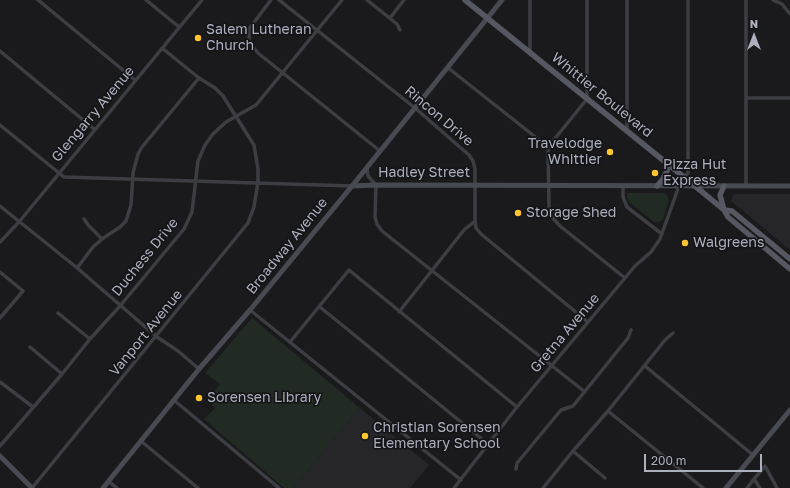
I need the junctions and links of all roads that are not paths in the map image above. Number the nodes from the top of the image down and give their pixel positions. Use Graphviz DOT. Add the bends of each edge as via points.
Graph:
graph roads {
  1 [pos="38,0"];
  2 [pos="146,0"];
  3 [pos="202,0"];
  4 [pos="271,0"];
  5 [pos="279,0"];
  6 [pos="342,0"];
  7 [pos="367,0"];
  8 [pos="404,0"];
  9 [pos="465,0"];
  10 [pos="502,0"];
  11 [pos="530,0"];
  12 [pos="587,0"];
  13 [pos="627,0"];
  14 [pos="688,0"];
  15 [pos="746,0"];
  16 [pos="774,0"];
  17 [pos="790,14"];
  18 [pos="390,18"];
  19 [pos="488,18"];
  20 [pos="179,27"];
  21 [pos="316,30"];
  22 [pos="400,30"];
  23 [pos="162,48"];
  24 [pos="0,51"];
  25 [pos="530,52"];
  26 [pos="447,67"];
  27 [pos="282,73"];
  28 [pos="199,78"];
  29 [pos="135,80"];
  30 [pos="746,98"];
  31 [pos="790,98"];
  32 [pos="587,99"];
  33 [pos="415,108"];
  34 [pos="236,116"];
  35 [pos="0,125"];
  36 [pos="94,129"];
  37 [pos="627,131"];
  38 [pos="548,147"];
  39 [pos="380,151"];
  40 [pos="666,163"];
  41 [pos="367,168"];
  42 [pos="58,173"];
  43 [pos="684,177"];
  44 [pos="133,178"];
  45 [pos="195,181"];
  46 [pos="258,182"];
  47 [pos="376,185"];
  48 [pos="746,185"];
  49 [pos="352,186"];
  50 [pos="474,186"];
  51 [pos="549,186"];
  52 [pos="623,186"];
  53 [pos="657,186"];
  54 [pos="679,186"];
  55 [pos="695,186"];
  56 [pos="724,186"];
  57 [pos="790,186"];
  58 [pos="0,206"];
  59 [pos="724,210"];
  60 [pos="84,219"];
  61 [pos="475,221"];
  62 [pos="19,222"];
  63 [pos="737,224"];
  64 [pos="753,228"];
  65 [pos="662,234"];
  66 [pos="102,239"];
  67 [pos="0,242"];
  68 [pos="790,259"];
  69 [pos="781,261"];
  70 [pos="790,264"];
  71 [pos="77,268"];
  72 [pos="790,269"];
  73 [pos="432,270"];
  74 [pos="0,272"];
  75 [pos="625,278"];
  76 [pos="120,306"];
  77 [pos="320,307"];
  78 [pos="250,310"];
  79 [pos="399,312"];
  80 [pos="58,313"];
  81 [pos="0,318"];
  82 [pos="588,322"];
  83 [pos="632,330"];
  84 [pos="673,333"];
  85 [pos="157,337"];
  86 [pos="90,339"];
  87 [pos="290,342"];
  88 [pos="30,347"];
  89 [pos="552,366"];
  90 [pos="645,366"];
  91 [pos="200,369"];
  92 [pos="62,374"];
  93 [pos="0,382"];
  94 [pos="585,392"];
  95 [pos="175,401"];
  96 [pos="33,407"];
  97 [pos="517,407"];
  98 [pos="790,410"];
  99 [pos="608,411"];
  100 [pos="142,442"];
  101 [pos="488,444"];
  102 [pos="0,446"];
  103 [pos="573,452"];
  104 [pos="753,455"];
  105 [pos="0,456"];
  106 [pos="516,469"];
  107 [pos="605,478"];
  108 [pos="754,478"];
  109 [pos="461,480"];
  110 [pos="109,482"];
  111 [pos="545,487"];
  112 [pos="32,488"];
  113 [pos="104,488"];
  114 [pos="117,488"];
  115 [pos="198,488"];
  116 [pos="278,488"];
  117 [pos="454,488"];
  118 [pos="704,488"];
  119 [pos="726,488"];
  120 [pos="747,488"];
  121 [pos="760,488"];
  122 [pos="777,488"];
  1 -- 29 [label="street"];
  2 -- 20 [label="street"];
  3 -- 20 [label="street, Glengarry Avenue"];
  4 -- 27 [label="street" via="249,29 249,42"];
  5 -- 21 [label="street, Rincon Drive"];
  6 -- 21 [label="street, Duchess Drive"];
  7 -- 18 [label="street"];
  8 -- 18 [label="street"];
  9 -- 19 [label="main road, Whittier Boulevard"];
  10 -- 19 [label="street, Broadway Avenue"];
  11 -- 25 [label="street"];
  12 -- 32 [label="street"];
  13 -- 37 [label="street"];
  14 -- 43 [label="street" via="688,173"];
  15 -- 30 [label="street"];
  16 -- 17 [label="street" via="782,4"];
  18 -- 22 [label="street"];
  19 -- 25 [label="main road, Whittier Boulevard"];
  19 -- 26 [label="street, Broadway Avenue"];
  20 -- 23 [label="street, Glengarry Avenue"];
  21 -- 27 [label="street, Duchess Drive"];
  21 -- 33 [label="street, Rincon Drive"];
  23 -- 28 [label="street, Vanport Avenue"];
  23 -- 29 [label="street, Glengarry Avenue"];
  24 -- 36 [label="street"];
  25 -- 32 [label="main road, Whittier Boulevard"];
  26 -- 33 [label="street, Broadway Avenue"];
  26 -- 38 [label="street"];
  27 -- 34 [label="street, Duchess Drive" via="256,105"];
  27 -- 39 [label="street"];
  28 -- 34 [label="street, Vanport Avenue" via="223,96"];
  28 -- 44 [label="street" via="142,147 135,161"];
  29 -- 36 [label="street, Glengarry Avenue"];
  30 -- 31 [label="street"];
  30 -- 48 [label="street"];
  32 -- 37 [label="main road, Whittier Boulevard"];
  32 -- 38 [label="street"];
  33 -- 39 [label="street, Broadway Avenue"];
  33 -- 50 [label="street, Rincon Drive" via="469,155 475,169"];
  34 -- 45 [label="street, Duchess Drive" via="213,134 205,145 198,161"];
  34 -- 46 [label="street, Vanport Avenue" via="254,145"];
  35 -- 42 [label="street"];
  36 -- 42 [label="street, Glengarry Avenue"];
  37 -- 40 [label="main road, Whittier Boulevard"];
  38 -- 51 [label="street"];
  39 -- 41 [label="street, Broadway Avenue"];
  40 -- 43 [label="main road, Whittier Boulevard"];
  40 -- 53 [label="main road" via="667,171"];
  41 -- 47 [label="street" via="368,176"];
  41 -- 49 [label="street, Broadway Avenue"];
  42 -- 44 [label="street, Hadley Street" via="64,177"];
  42 -- 62 [label="street, Glengarry Avenue"];
  43 -- 55 [label="main road, Whittier Boulevard"];
  44 -- 45 [label="street, Hadley Street"];
  44 -- 66 [label="street" via="131,205 126,221"];
  45 -- 46 [label="street, Hadley Street"];
  45 -- 76 [label="street, Duchess Drive" via="192,212 184,229"];
  46 -- 49 [label="street, Hadley Street"];
  46 -- 85 [label="street, Vanport Avenue" via="254,207 248,223"];
  47 -- 49 [label="street, Hadley Street"];
  47 -- 50 [label="street, Hadley Street"];
  47 -- 73 [label="street" via="377,224 382,231"];
  48 -- 56 [label="street, Hadley Street"];
  48 -- 57 [label="street, Hadley Street"];
  49 -- 78 [label="street, Broadway Avenue"];
  50 -- 51 [label="street, Hadley Street"];
  50 -- 61 [label="street, Rincon Drive"];
  51 -- 52 [label="street, Hadley Street"];
  51 -- 75 [label="street" via="549,211 554,220"];
  52 -- 53 [label="street, Hadley Street"];
  52 -- 65 [label="street" via="623,197 627,207"];
  53 -- 54 [label="street, Hadley Street"];
  54 -- 55 [label="street, Hadley Street"];
  54 -- 65 [label="street, Gretna Avenue"];
  55 -- 56 [label="street, Hadley Street"];
  55 -- 59 [label="main road, Whittier Boulevard"];
  56 -- 59 [label="main road" via="720,195"];
  58 -- 62 [label="street"];
  59 -- 63 [label="main road, Whittier Boulevard"];
  59 -- 64 [label="main road, Whittier Boulevard" via="732,211"];
  60 -- 66 [label="street"];
  61 -- 73 [label="street" via="464,230"];
  61 -- 82 [label="street, Rincon Drive" via="476,228 486,239"];
  62 -- 67 [label="street, Glengarry Avenue"];
  62 -- 71 [label="street"];
  63 -- 64 [label="main road"];
  63 -- 69 [label="main road, Whittier Boulevard"];
  64 -- 68 [label="main road, Whittier Boulevard"];
  65 -- 75 [label="street, Gretna Avenue" via="651,252"];
  66 -- 71 [label="street"];
  69 -- 70 [label="main road"];
  69 -- 72 [label="main road, Whittier Boulevard"];
  71 -- 76 [label="street"];
  73 -- 79 [label="street"];
  73 -- 89 [label="street"];
  74 -- 81 [label="street" via="23,291"];
  75 -- 82 [label="street, Gretna Avenue"];
  76 -- 85 [label="street"];
  76 -- 86 [label="street, Duchess Drive"];
  77 -- 79 [label="street" via="349,270"];
  77 -- 87 [label="street"];
  77 -- 101 [label="street"];
  78 -- 87 [label="street"];
  78 -- 91 [label="street, Broadway Avenue"];
  79 -- 97 [label="street"];
  80 -- 86 [label="street"];
  82 -- 89 [label="street, Gretna Avenue"];
  83 -- 94 [label="street"];
  84 -- 90 [label="street"];
  85 -- 91 [label="street"];
  85 -- 112 [label="street, Vanport Avenue"];
  86 -- 92 [label="street, Duchess Drive"];
  87 -- 109 [label="street"];
  88 -- 92 [label="street"];
  89 -- 94 [label="street"];
  89 -- 97 [label="street, Gretna Avenue"];
  90 -- 99 [label="street"];
  90 -- 104 [label="street"];
  91 -- 95 [label="street, Broadway Avenue"];
  92 -- 96 [label="street, Duchess Drive"];
  93 -- 96 [label="street"];
  94 -- 106 [label="street" via="573,406 561,410 517,463"];
  95 -- 100 [label="street, Broadway Avenue"];
  95 -- 116 [label="street"];
  96 -- 102 [label="street, Duchess Drive"];
  97 -- 101 [label="street, Gretna Avenue"];
  98 -- 104 [label="street"];
  99 -- 103 [label="street"];
  99 -- 118 [label="street"];
  100 -- 110 [label="street, Broadway Avenue"];
  100 -- 115 [label="street"];
  101 -- 109 [label="street, Gretna Avenue"];
  103 -- 107 [label="street"];
  103 -- 111 [label="street"];
  104 -- 119 [label="street"];
  105 -- 112 [label="street"];
  108 -- 120 [label="street"];
  108 -- 121 [label="street"];
  108 -- 122 [label="street" via="765,466"];
  109 -- 117 [label="street, Gretna Avenue"];
  110 -- 113 [label="street, Broadway Avenue"];
  110 -- 114 [label="street"];
}
